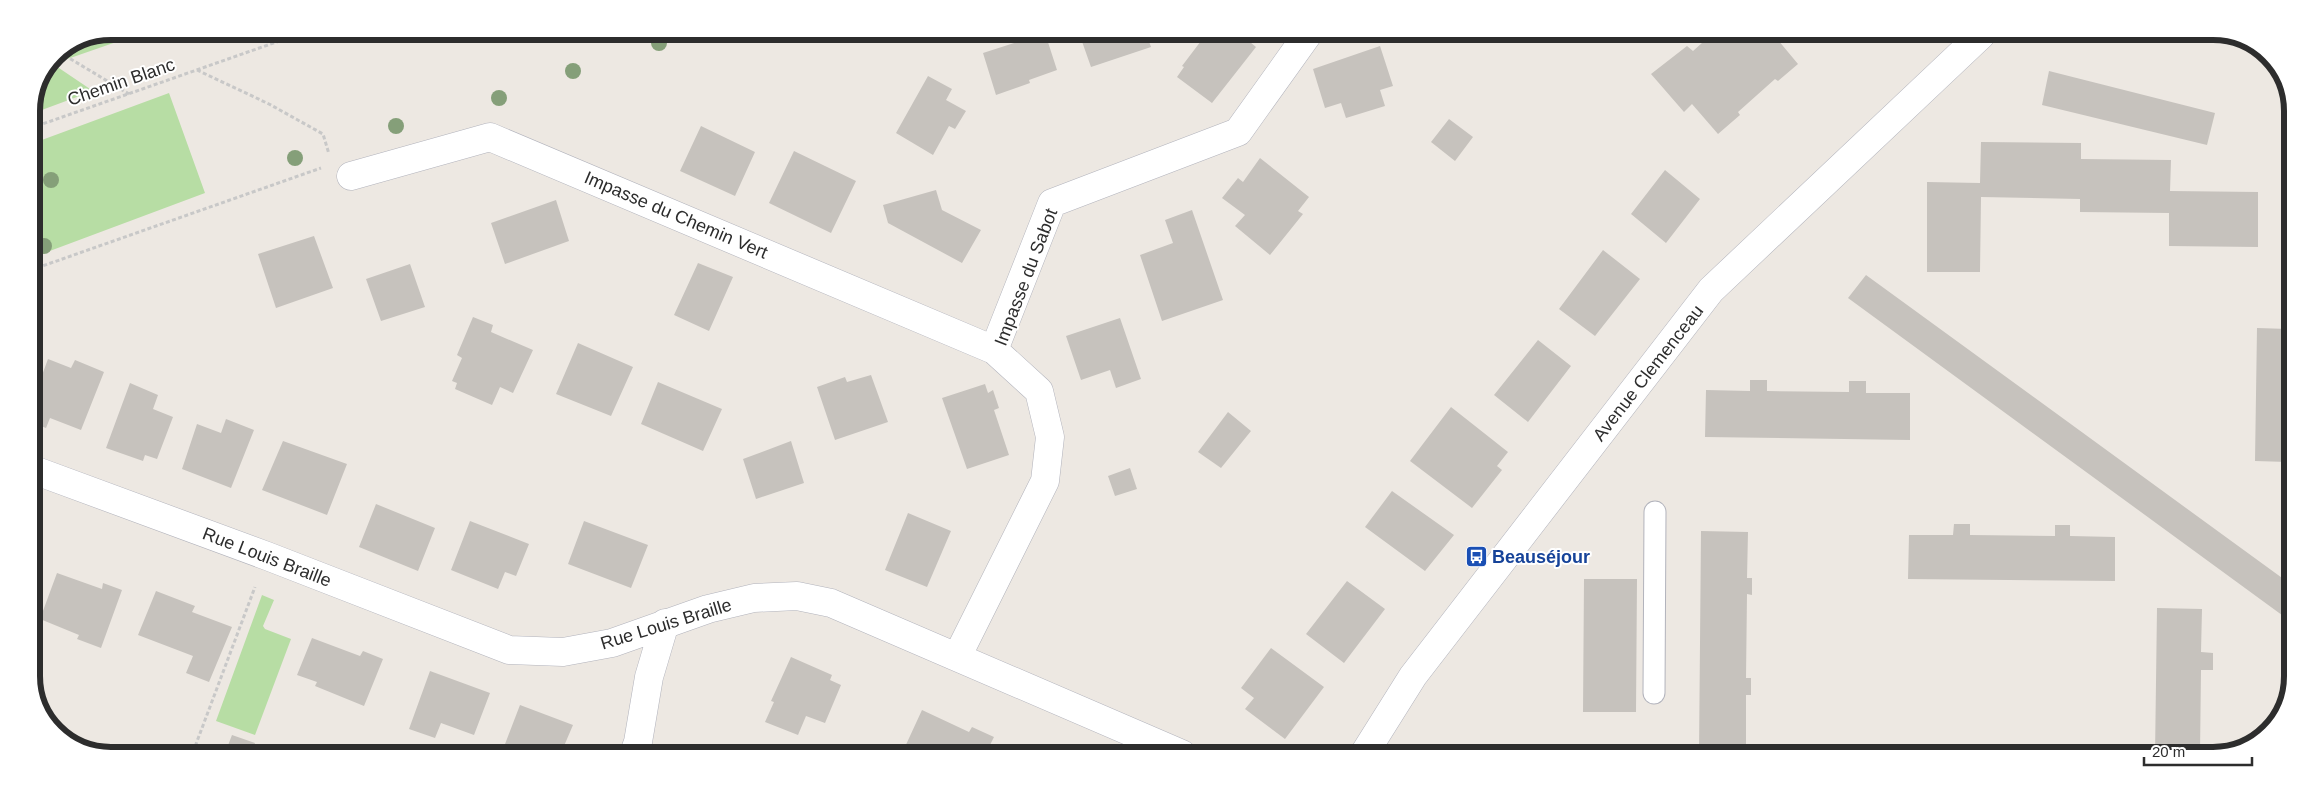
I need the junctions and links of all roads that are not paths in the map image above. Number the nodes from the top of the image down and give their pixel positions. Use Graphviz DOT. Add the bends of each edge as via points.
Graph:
graph roads {
  1 [pos="1304,40"];
  2 [pos="1976,40"];
  3 [pos="343,173"];
  4 [pos="994,350"];
  5 [pos="40,472"];
  6 [pos="1655,512"];
  7 [pos="665,623"];
  8 [pos="957,657"];
  9 [pos="1654,693"];
  10 [pos="636,747"];
  11 [pos="1166,747"];
  12 [pos="1368,747"];
  1 -- 4 [label="street, Impasse du Sabot" via="1238,132 1052,203"];
  2 -- 12 [label="street, Avenue Clemenceau" via="1712,290 1413,676"];
  3 -- 4 [label="street, Impasse du Chemin Vert" via="490,137"];
  4 -- 8 [label="street, Impasse du Sabot" via="1040,391 1050,437 1045,481"];
  5 -- 7 [label="street, Rue Louis Braille" via="509,650 563,652 612,643"];
  6 -- 9 [label="lane"];
  7 -- 8 [label="street, Rue Louis Braille" via="754,598 797,596 830,603"];
  7 -- 10 [label="street" via="649,677"];
  8 -- 11 [label="street, Rue Louis Braille"];
}
